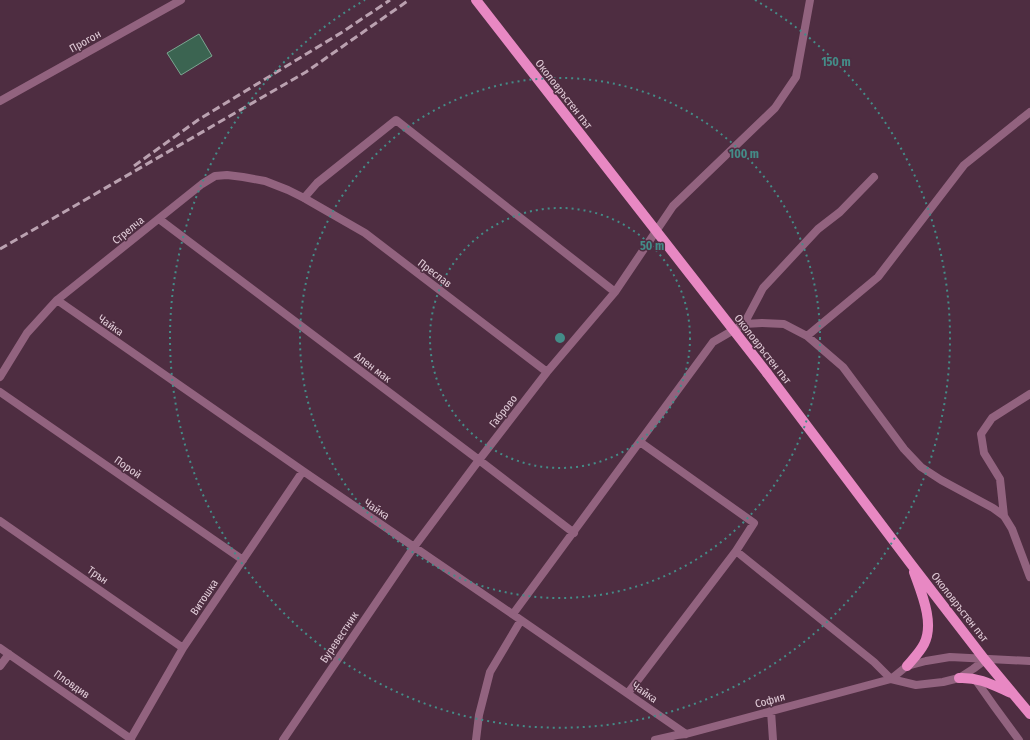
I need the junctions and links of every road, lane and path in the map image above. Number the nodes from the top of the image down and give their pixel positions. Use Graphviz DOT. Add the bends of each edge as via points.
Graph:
graph roads {
  1 [pos="181,0"];
  2 [pos="476,0"];
  3 [pos="810,0"];
  4 [pos="0,101"];
  5 [pos="1030,112"];
  6 [pos="874,177"];
  7 [pos="304,198"];
  8 [pos="159,219"];
  9 [pos="615,292"];
  10 [pos="57,300"];
  11 [pos="744,324"];
  12 [pos="807,336"];
  13 [pos="547,372"];
  14 [pos="0,377"];
  15 [pos="0,392"];
  16 [pos="1030,394"];
  17 [pos="640,442"];
  18 [pos="479,460"];
  19 [pos="303,471"];
  20 [pos="1004,516"];
  21 [pos="0,521"];
  22 [pos="574,533"];
  23 [pos="414,547"];
  24 [pos="736,551"];
  25 [pos="243,560"];
  26 [pos="911,564"];
  27 [pos="1030,577"];
  28 [pos="513,614"];
  29 [pos="521,620"];
  30 [pos="0,648"];
  31 [pos="183,648"];
  32 [pos="9,654"];
  33 [pos="985,660"];
  34 [pos="1030,662"];
  35 [pos="0,666"];
  36 [pos="908,666"];
  37 [pos="958,678"];
  38 [pos="891,679"];
  39 [pos="976,679"];
  40 [pos="628,693"];
  41 [pos="1015,695"];
  42 [pos="771,711"];
  43 [pos="1030,714"];
  44 [pos="686,734"];
  45 [pos="1015,739"];
  46 [pos="130,740"];
  47 [pos="283,740"];
  48 [pos="476,740"];
  49 [pos="655,740"];
  50 [pos="773,740"];
  1 -- 4 [label="street, Прогон"];
  2 -- 26 [label="main road, Околовръстен път, bridge" via="767,373"];
  3 -- 9 [label="street, Габрово" via="796,77 774,108 673,206"];
  5 -- 12 [label="street" via="964,165 878,277"];
  6 -- 11 [label="street" via="840,212 818,229 763,288"];
  7 -- 8 [label="street, Стрелча" via="265,181 227,175 216,176 202,184"];
  7 -- 9 [label="street" via="317,183 396,120"];
  7 -- 13 [label="street, Преслав" via="365,233"];
  8 -- 10 [label="street, Стрелча"];
  8 -- 18 [label="street, Ален мак"];
  9 -- 13 [label="street, Габрово"];
  10 -- 14 [label="street, Стрелча" via="27,332"];
  10 -- 19 [label="street, Чайка"];
  11 -- 12 [label="street" via="784,324"];
  11 -- 17 [label="street" via="713,342"];
  12 -- 20 [label="street" via="843,368 904,449 921,467"];
  13 -- 18 [label="street, Габрово"];
  15 -- 25 [label="street, Порой"];
  16 -- 20 [label="street" via="992,418 982,434 984,453 1000,479"];
  17 -- 22 [label="street"];
  17 -- 24 [label="street" via="754,523"];
  18 -- 22 [label="street, Ален мак"];
  18 -- 23 [label="street, Габрово"];
  19 -- 23 [label="street, Чайка"];
  19 -- 25 [label="street, Витошка"];
  20 -- 27 [label="street" via="1012,529"];
  21 -- 31 [label="street, Трън"];
  22 -- 28 [label="street"];
  23 -- 28 [label="street, Чайка"];
  23 -- 47 [label="street, Буревестник"];
  24 -- 38 [label="street" via="874,662"];
  24 -- 40 [label="street"];
  25 -- 31 [label="street, Витошка"];
  26 -- 33 [label="main road, Околовръстен път"];
  26 -- 36 [label="main road" via="927,614 928,631 924,643"];
  28 -- 29 [label="street, Чайка"];
  29 -- 40 [label="street, Чайка"];
  29 -- 48 [label="street" via="490,672 479,715"];
  30 -- 32 [label="street, Пловдив"];
  31 -- 46 [label="street, Витошка"];
  32 -- 35 [label="street"];
  32 -- 46 [label="street, Пловдив"];
  33 -- 34 [label="street"];
  33 -- 36 [label="street" via="950,657"];
  33 -- 37 [label="street"];
  33 -- 41 [label="main road, Околовръстен път"];
  36 -- 38 [label="street"];
  37 -- 38 [label="street" via="916,685"];
  37 -- 39 [label="main road"];
  38 -- 42 [label="street, София"];
  39 -- 41 [label="main road"];
  39 -- 45 [label="street"];
  40 -- 44 [label="street, Чайка"];
  41 -- 43 [label="main road, Околовръстен път"];
  42 -- 44 [label="street, София"];
  42 -- 50 [label="street"];
  44 -- 49 [label="street, София"];
}
